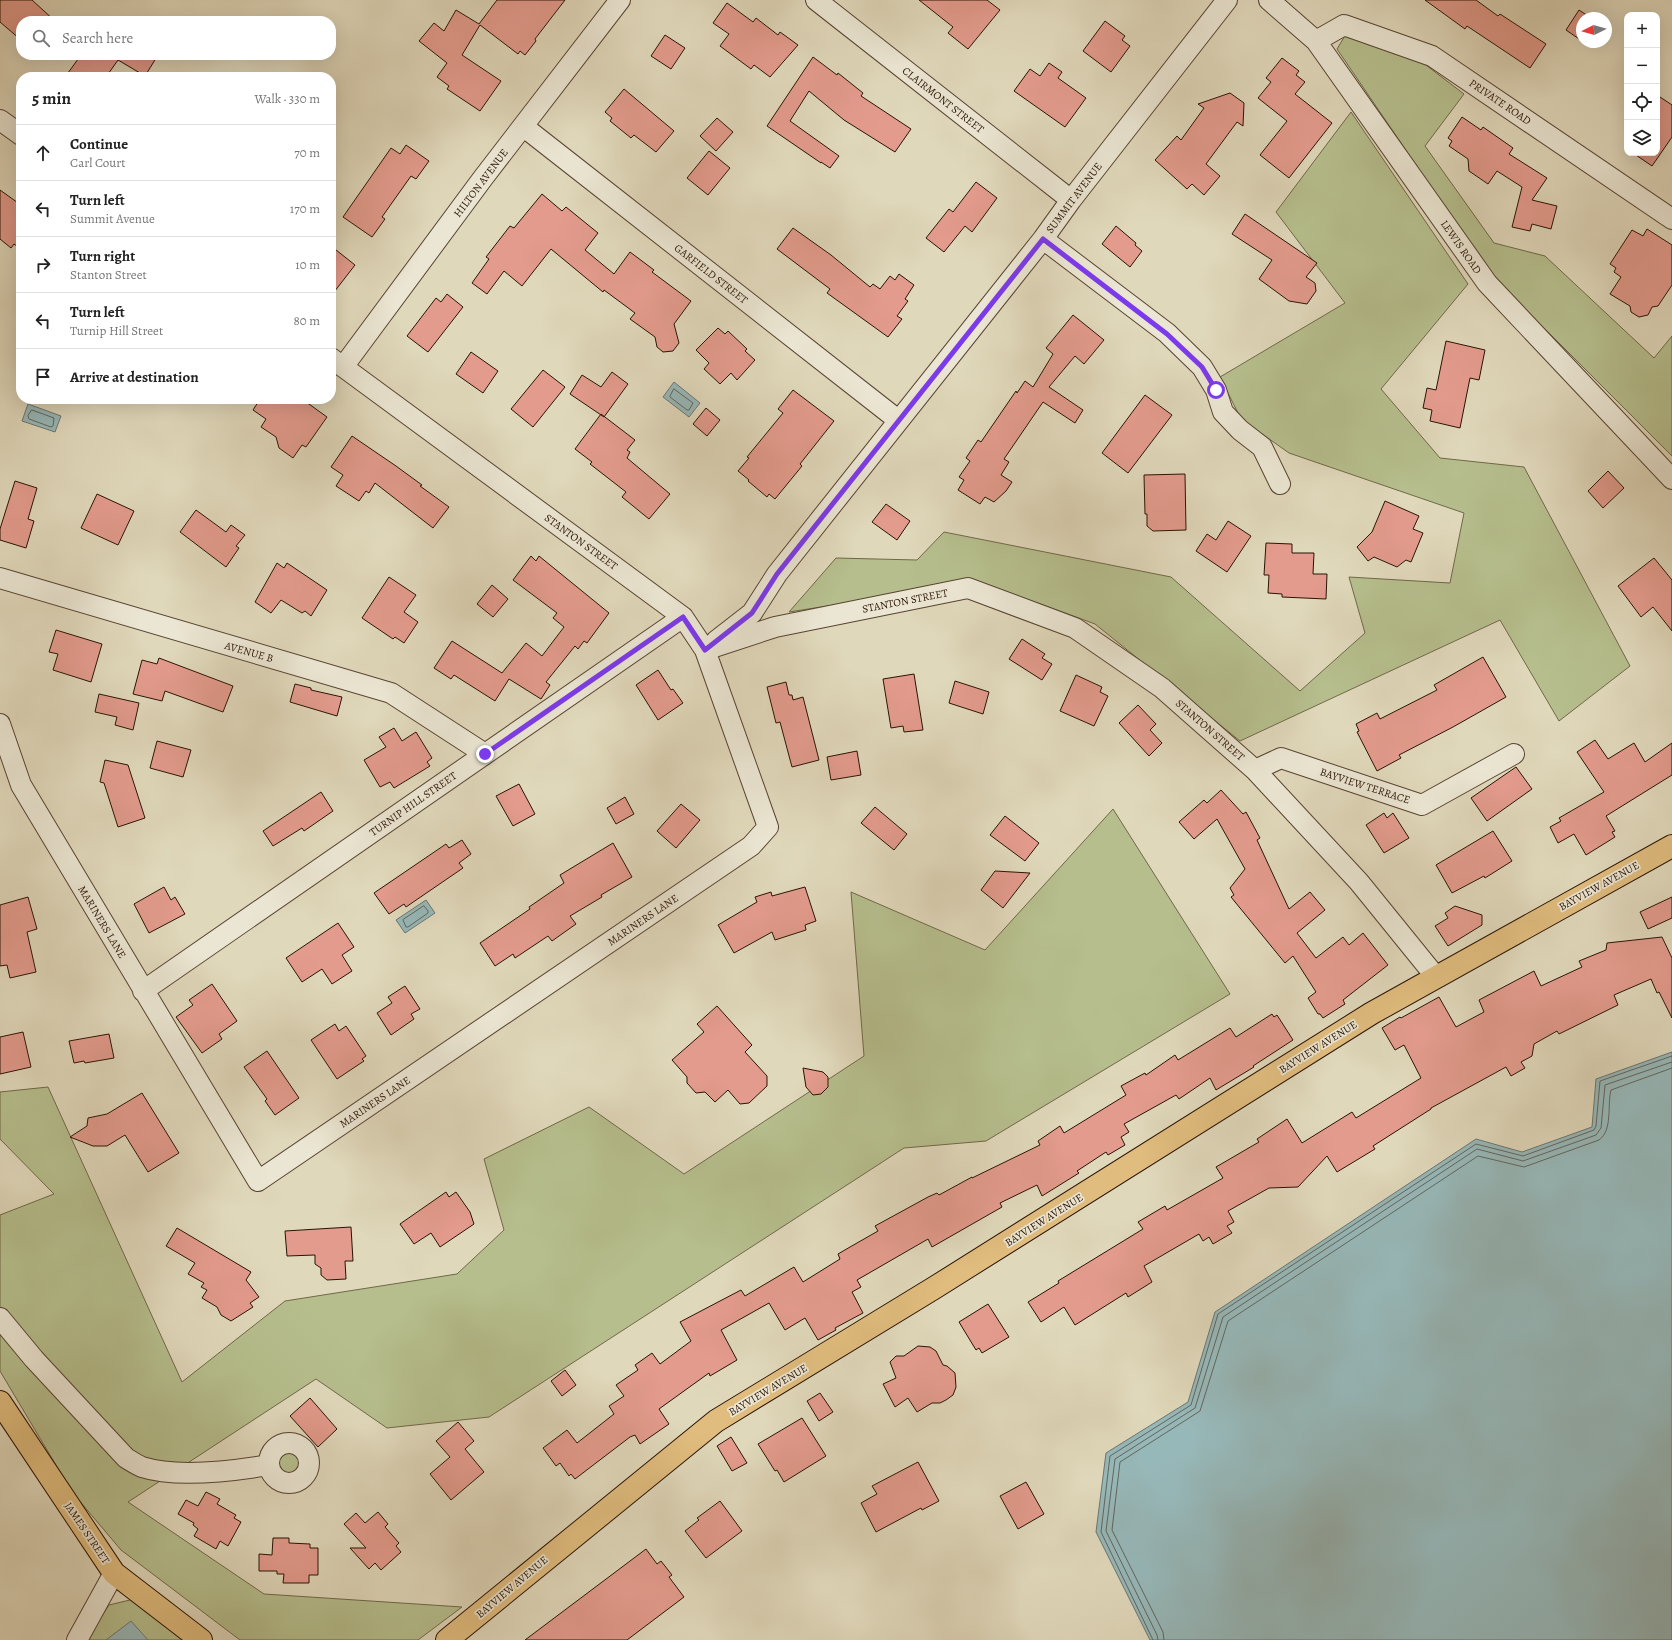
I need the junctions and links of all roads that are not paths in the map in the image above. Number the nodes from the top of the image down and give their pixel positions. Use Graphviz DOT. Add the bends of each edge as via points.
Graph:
graph roads {
  1 [pos="620,0"];
  2 [pos="816,0"];
  3 [pos="1228,0"];
  4 [pos="1269,0"];
  5 [pos="1316,40"];
  6 [pos="0,120"];
  7 [pos="524,127"];
  8 [pos="16,131"];
  9 [pos="1071,200"];
  10 [pos="1672,219"];
  11 [pos="1043,239"];
  12 [pos="337,363"];
  13 [pos="898,420"];
  14 [pos="1672,479"];
  15 [pos="1280,484"];
  16 [pos="0,578"];
  17 [pos="683,617"];
  18 [pos="705,650"];
  19 [pos="0,724"];
  20 [pos="485,754"];
  21 [pos="1514,754"];
  22 [pos="1255,770"];
  23 [pos="1672,846"];
  24 [pos="1436,977"];
  25 [pos="143,991"];
  26 [pos="0,1318"];
  27 [pos="0,1402"];
  28 [pos="268,1465"];
  29 [pos="114,1573"];
  30 [pos="77,1640"];
  31 [pos="201,1640"];
  32 [pos="447,1640"];
  1 -- 7 [label="street, HILTON AVENUE"];
  2 -- 9 [label="street, CLAIRMONT STREET"];
  3 -- 9 [label="street, SUMMIT AVENUE"];
  4 -- 5 [label="street, LEWIS ROAD"];
  5 -- 10 [label="street, PRIVATE ROAD" via="1344,25 1432,56"];
  5 -- 14 [label="street, LEWIS ROAD" via="1487,283"];
  6 -- 8 [label="street"];
  7 -- 12 [label="street, HILTON AVENUE"];
  7 -- 13 [label="street, GARFIELD STREET"];
  9 -- 11 [label="street, SUMMIT AVENUE"];
  11 -- 13 [label="street, SUMMIT AVENUE"];
  11 -- 15 [label="street" via="1167,334 1202,367 1216,390 1223,412 1240,430 1262,447"];
  12 -- 17 [label="street, STANTON STREET"];
  13 -- 18 [label="street, SUMMIT AVENUE" via="777,574 752,613"];
  16 -- 20 [label="street, AVENUE B" via="391,693"];
  17 -- 18 [label="street, STANTON STREET"];
  17 -- 20 [label="street, TURNIP HILL STREET"];
  18 -- 22 [label="street, STANTON STREET" via="775,627 968,588 1075,628 1162,688"];
  18 -- 25 [label="street, MARINERS LANE" via="768,826 751,846 258,1181"];
  19 -- 25 [label="street, MARINERS LANE" via="21,785"];
  20 -- 25 [label="street, TURNIP HILL STREET"];
  21 -- 22 [label="street, BAYVIEW TERRACE" via="1422,805 1281,758"];
  22 -- 24 [label="street, STANTON STREET" via="1359,882"];
  23 -- 24 [label="main road, BAYVIEW AVENUE"];
  24 -- 32 [label="main road, BAYVIEW AVENUE" via="1372,1013 941,1284 716,1421"];
  26 -- 28 [label="street" via="34,1359 126,1458 142,1467 188,1473"];
  27 -- 29 [label="main road, JAMES STREET"];
  29 -- 30 [label="street"];
  29 -- 31 [label="main road, JAMES STREET"];
}
